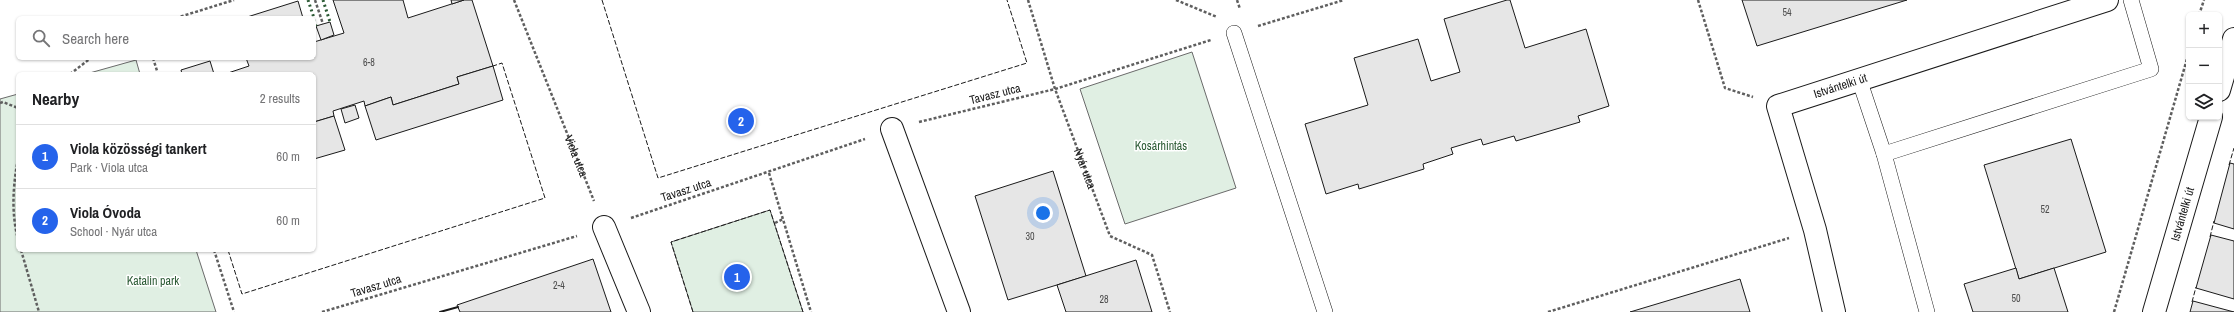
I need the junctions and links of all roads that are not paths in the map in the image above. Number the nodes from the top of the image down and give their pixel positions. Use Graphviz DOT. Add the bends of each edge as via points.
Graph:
graph roads {
  1 [pos="2107,0"];
  2 [pos="2131,0"];
  3 [pos="1234,33"];
  4 [pos="2234,39"];
  5 [pos="1859,79"];
  6 [pos="2221,84"];
  7 [pos="2210,120"];
  8 [pos="892,129"];
  9 [pos="1884,154"];
  10 [pos="604,228"];
  11 [pos="638,312"];
  12 [pos="959,312"];
  13 [pos="1325,312"];
  14 [pos="1834,312"];
  15 [pos="1927,312"];
  16 [pos="2154,312"];
  1 -- 5 [label="street, Istvántelki út"];
  2 -- 9 [label="lane" via="2151,69"];
  3 -- 13 [label="lane"];
  4 -- 6 [label="street"];
  5 -- 9 [label="lane"];
  5 -- 14 [label="street, Istvántelki út" via="1778,106 1815,230"];
  7 -- 16 [label="street, Istvántelki út"];
  8 -- 12 [label="street"];
  9 -- 15 [label="lane"];
  10 -- 11 [label="street"];
}
